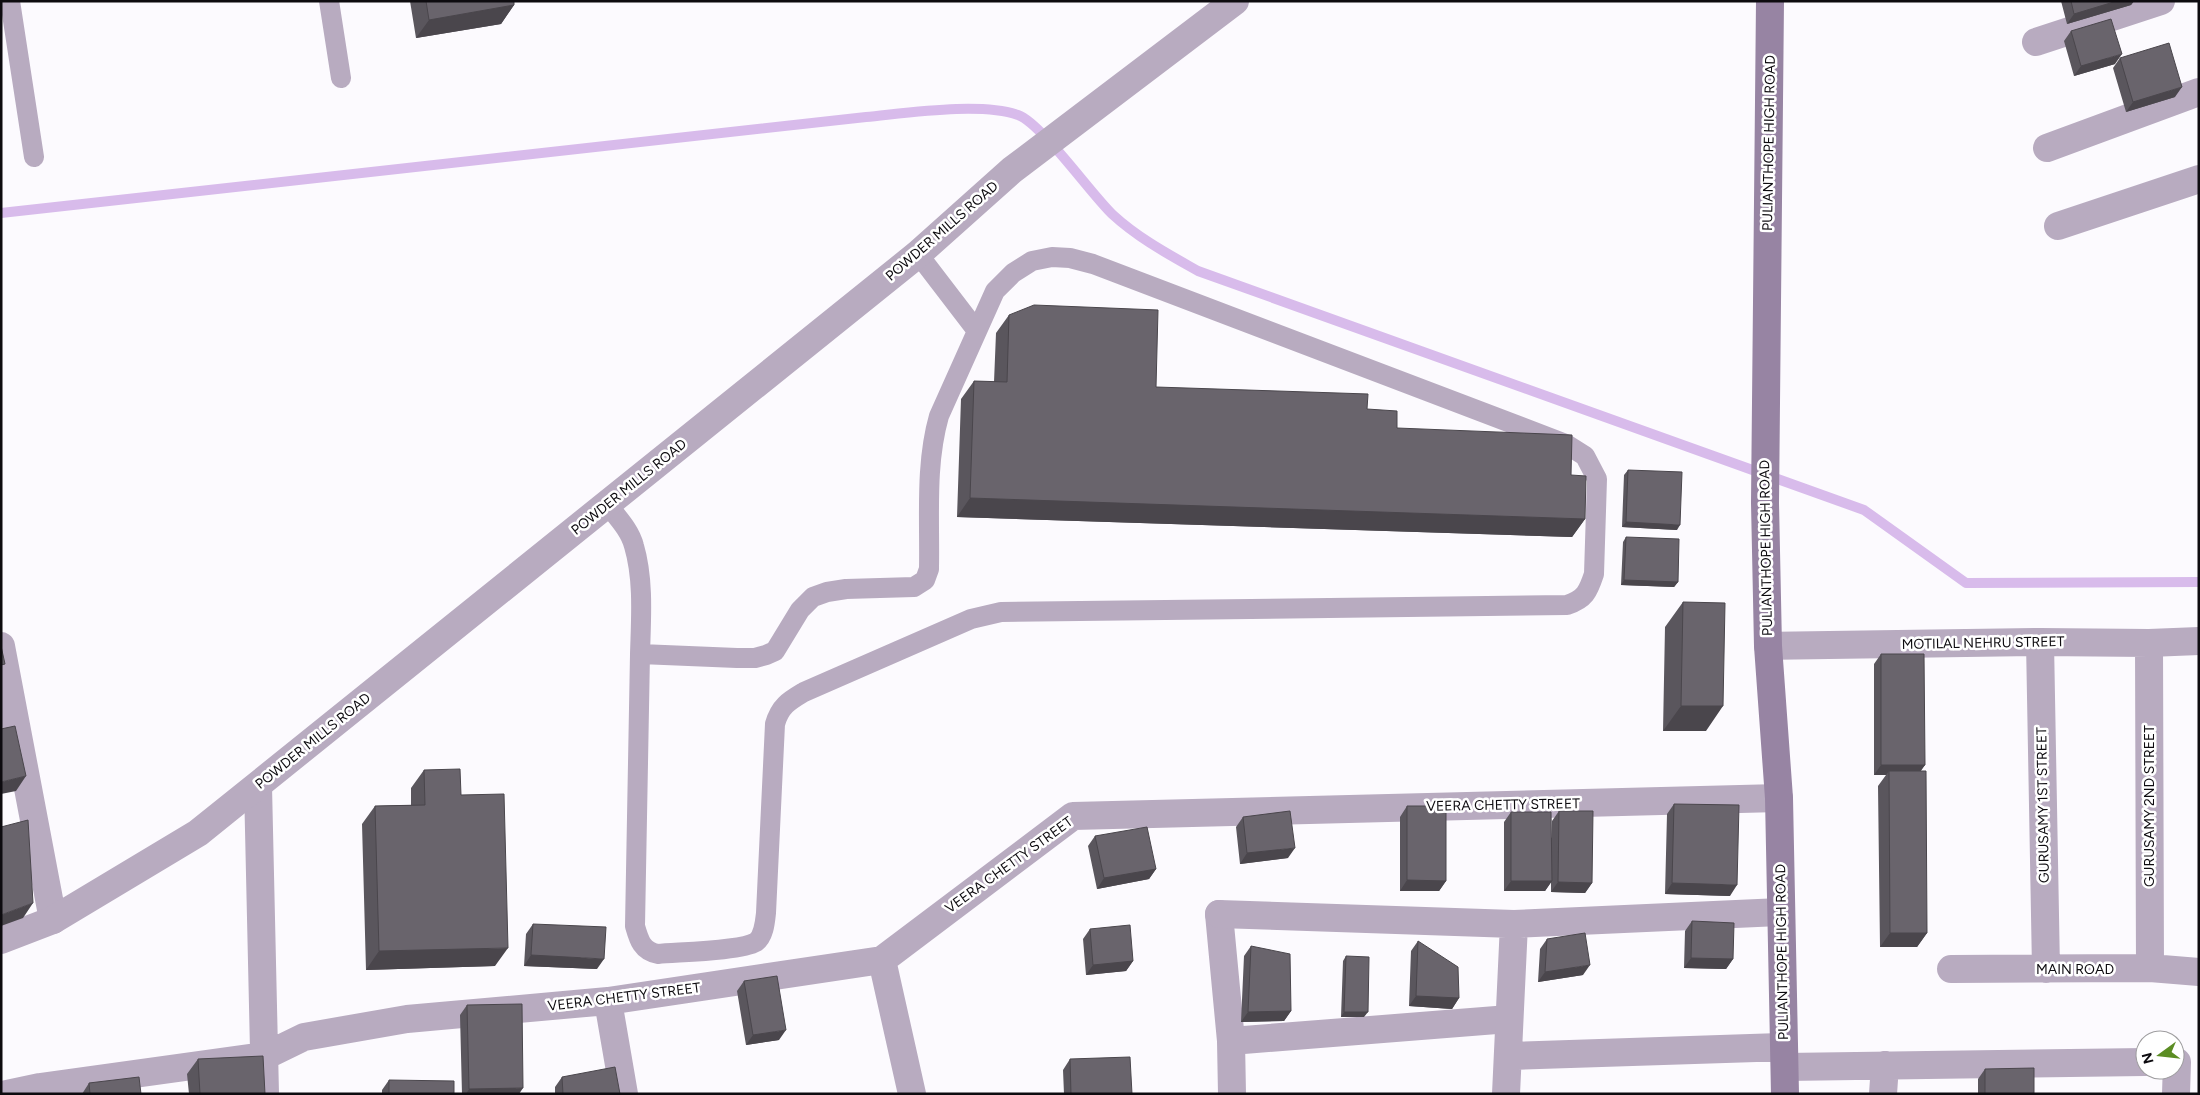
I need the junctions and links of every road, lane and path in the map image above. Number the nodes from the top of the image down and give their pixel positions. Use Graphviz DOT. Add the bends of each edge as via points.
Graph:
graph roads {
  1 [pos="10,1"];
  2 [pos="329,1"];
  3 [pos="1235,1"];
  4 [pos="1770,1"];
  5 [pos="2161,1"];
  6 [pos="2036,42"];
  7 [pos="341,78"];
  8 [pos="2199,92"];
  9 [pos="2047,148"];
  10 [pos="34,157"];
  11 [pos="2199,179"];
  12 [pos="2058,226"];
  13 [pos="918,254"];
  14 [pos="977,331"];
  15 [pos="607,504"];
  16 [pos="2199,641"];
  17 [pos="2040,642"];
  18 [pos="2149,643"];
  19 [pos="1,646"];
  20 [pos="1768,646"];
  21 [pos="640,654"];
  22 [pos="258,786"];
  23 [pos="1779,798"];
  24 [pos="1781,912"];
  25 [pos="53,920"];
  26 [pos="1514,924"];
  27 [pos="1,940"];
  28 [pos="882,960"];
  29 [pos="2150,968"];
  30 [pos="1951,969"];
  31 [pos="2046,969"];
  32 [pos="2199,972"];
  33 [pos="608,1001"];
  34 [pos="1509,1019"];
  35 [pos="1231,1042"];
  36 [pos="265,1056"];
  37 [pos="1509,1056"];
  38 [pos="1784,1057"];
  39 [pos="2135,1062"];
  40 [pos="1885,1065"];
  41 [pos="2179,1080"];
  42 [pos="40,1090"];
  43 [pos="6,1094"];
  44 [pos="265,1094"];
  45 [pos="624,1094"];
  46 [pos="912,1094"];
  47 [pos="1232,1094"];
  48 [pos="1506,1094"];
  49 [pos="1785,1094"];
  50 [pos="1883,1094"];
  51 [pos="2176,1094"];
  1 -- 10 [label="lane"];
  2 -- 7 [label="lane"];
  3 -- 13 [label="street, POWDER MILLS ROAD" via="1012,170"];
  4 -- 20 [label="main road, PULIANTHOPE HIGH ROAD" via="1765,458"];
  5 -- 6 [label="street"];
  8 -- 9 [label="street"];
  11 -- 12 [label="street"];
  13 -- 14 [label="lane"];
  13 -- 15 [label="street, POWDER MILLS ROAD"];
  14 -- 21 [label="lane" via="934,433 930,465 929,569 924,580 914,587 846,589 813,597 800,610 775,651 755,658"];
  14 -- 21 [label="lane" via="995,292 1013,273 1032,261 1070,258 1566,444 1585,456 1596,480 1594,574 1590,586 1581,600 1549,606 1001,612 971,619 789,701 779,712 775,724 766,913 760,937 755,942 732,947 658,954 642,946 635,926"];
  15 -- 21 [label="lane" via="624,524 634,545 641,608"];
  15 -- 22 [label="street, POWDER MILLS ROAD"];
  16 -- 18 [label="street, MOTILAL NEHRU STREET"];
  17 -- 18 [label="street, MOTILAL NEHRU STREET"];
  17 -- 20 [label="street, MOTILAL NEHRU STREET"];
  17 -- 31 [label="street, GURUSAMY 1ST STREET"];
  18 -- 29 [label="street, GURUSAMY 2ND STREET"];
  19 -- 25 [label="street"];
  20 -- 23 [label="main road, PULIANTHOPE HIGH ROAD"];
  22 -- 25 [label="street, POWDER MILLS ROAD" via="198,832"];
  22 -- 36 [label="street"];
  23 -- 24 [label="main road, PULIANTHOPE HIGH ROAD"];
  23 -- 28 [label="street, VEERA CHETTY STREET" via="1073,816"];
  24 -- 26 [label="street"];
  24 -- 38 [label="main road, PULIANTHOPE HIGH ROAD"];
  25 -- 27 [label="street, POWDER MILLS ROAD"];
  26 -- 34 [label="street"];
  26 -- 35 [label="street" via="1219,914"];
  28 -- 33 [label="street, VEERA CHETTY STREET"];
  28 -- 46 [label="street"];
  29 -- 31 [label="street, MAIN ROAD"];
  29 -- 32 [label="street, MAIN ROAD"];
  30 -- 31 [label="street, MAIN ROAD"];
  33 -- 36 [label="street, VEERA CHETTY STREET" via="407,1019 304,1037"];
  33 -- 45 [label="street"];
  34 -- 35 [label="street"];
  34 -- 37 [label="street"];
  35 -- 47 [label="street"];
  36 -- 42 [label="street, VEERA CHETTY STREET"];
  36 -- 44 [label="street"];
  37 -- 38 [label="street"];
  37 -- 48 [label="street"];
  38 -- 40 [label="street"];
  38 -- 49 [label="main road, PULIANTHOPE HIGH ROAD"];
  39 -- 40 [label="street"];
  40 -- 50 [label="street"];
  41 -- 51 [label="street"];
  42 -- 43 [label="street, VEERA CHETTY STREET"];
}
